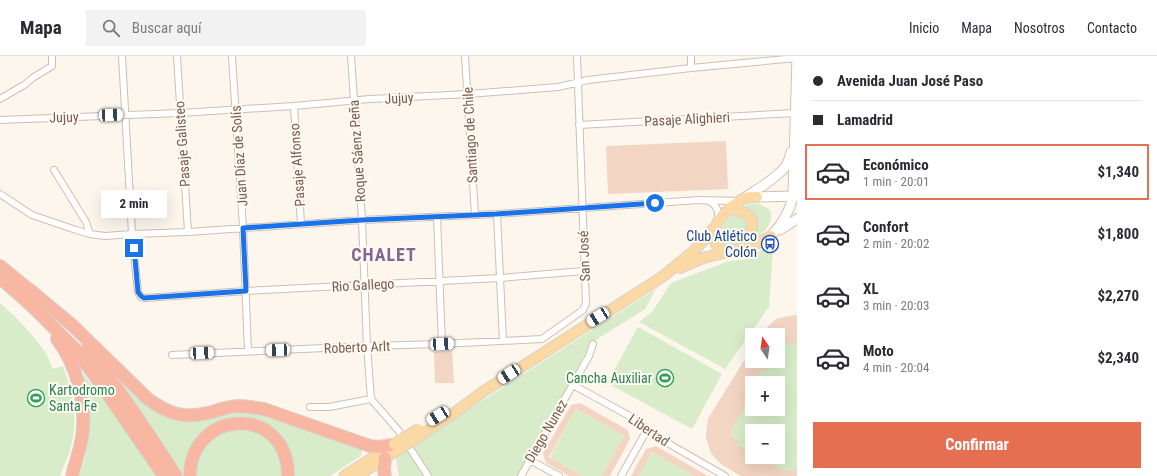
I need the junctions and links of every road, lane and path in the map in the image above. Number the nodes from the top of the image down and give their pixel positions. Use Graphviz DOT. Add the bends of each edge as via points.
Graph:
graph roads {
  1 [pos="52,56"];
  2 [pos="122,56"];
  3 [pos="177,56"];
  4 [pos="232,56"];
  5 [pos="351,56"];
  6 [pos="465,56"];
  7 [pos="576,56"];
  8 [pos="691,56"];
  9 [pos="797,57"];
  10 [pos="691,68"];
  11 [pos="797,74"];
  12 [pos="578,83"];
  13 [pos="468,94"];
  14 [pos="0,99"];
  15 [pos="353,101"];
  16 [pos="294,106"];
  17 [pos="236,108"];
  18 [pos="180,113"];
  19 [pos="795,113"];
  20 [pos="125,115"];
  21 [pos="0,120"];
  22 [pos="579,124"];
  23 [pos="794,141"];
  24 [pos="54,170"];
  25 [pos="0,194"];
  26 [pos="795,196"];
  27 [pos="757,197"];
  28 [pos="742,199"];
  29 [pos="706,200"];
  30 [pos="582,208"];
  31 [pos="729,208"];
  32 [pos="497,214"];
  33 [pos="475,215"];
  34 [pos="437,216"];
  35 [pos="797,218"];
  36 [pos="362,220"];
  37 [pos="718,220"];
  38 [pos="301,224"];
  39 [pos="243,228"];
  40 [pos="713,230"];
  41 [pos="188,232"];
  42 [pos="90,234"];
  43 [pos="132,234"];
  44 [pos="771,236"];
  45 [pos="741,250"];
  46 [pos="729,252"];
  47 [pos="0,266"];
  48 [pos="584,271"];
  49 [pos="662,277"];
  50 [pos="500,278"];
  51 [pos="0,279"];
  52 [pos="439,281"];
  53 [pos="365,284"];
  54 [pos="29,289"];
  55 [pos="246,291"];
  56 [pos="542,339"];
  57 [pos="503,341"];
  58 [pos="442,344"];
  59 [pos="594,344"];
  60 [pos="367,346"];
  61 [pos="248,351"];
  62 [pos="172,355"];
  63 [pos="573,385"];
  64 [pos="371,399"];
  65 [pos="310,407"];
  66 [pos="647,430"];
  67 [pos="395,446"];
  68 [pos="385,458"];
  69 [pos="530,460"];
  70 [pos="72,476"];
  71 [pos="164,476"];
  72 [pos="176,476"];
  73 [pos="190,476"];
  74 [pos="288,476"];
  75 [pos="344,476"];
  76 [pos="358,476"];
  77 [pos="385,476"];
  78 [pos="428,476"];
  79 [pos="520,476"];
  80 [pos="559,476"];
  81 [pos="621,476"];
  82 [pos="725,476"];
  1 -- 14 [label="street" via="52,66"];
  2 -- 20 [label="street"];
  3 -- 18 [label="street, Pasaje Galisteo"];
  4 -- 17 [label="street, Juan Díaz de Solís"];
  5 -- 15 [label="street, Roque Sáenz Peña"];
  6 -- 13 [label="street, Santiago de Chile"];
  7 -- 12 [label="street, San José"];
  8 -- 10 [label="street"];
  9 -- 10 [label="street, Jujuy"];
  9 -- 11 [label="main road"];
  10 -- 12 [label="street, Jujuy"];
  11 -- 19 [label="main road"];
  12 -- 13 [label="street, Jujuy"];
  12 -- 22 [label="street, San José"];
  13 -- 15 [label="street, Jujuy"];
  13 -- 33 [label="street, Santiago de Chile"];
  15 -- 16 [label="street, Jujuy"];
  15 -- 36 [label="street, Roque Sáenz Peña"];
  16 -- 17 [label="street, Jujuy"];
  16 -- 38 [label="street, Pasaje Alfonso"];
  17 -- 18 [label="street, Jujuy"];
  17 -- 39 [label="street, Juan Díaz de Solís"];
  18 -- 20 [label="street, Jujuy"];
  18 -- 41 [label="street, Pasaje Galisteo"];
  19 -- 22 [label="street, Pasaje Alighieri"];
  19 -- 23 [label="main road"];
  20 -- 21 [label="street, Jujuy"];
  20 -- 43 [label="street"];
  22 -- 30 [label="street, San José"];
  23 -- 26 [label="main road"];
  23 -- 28 [label="main road" via="788,163 779,174"];
  24 -- 42 [label="street" via="86,222"];
  25 -- 42 [label="street" via="32,214"];
  26 -- 27 [label="main road"];
  26 -- 44 [label="main road" via="782,224"];
  27 -- 28 [label="main road"];
  28 -- 29 [label="street"];
  28 -- 31 [label="main road"];
  29 -- 30 [label="street"];
  29 -- 37 [label="street" via="718,208"];
  30 -- 32 [label="street"];
  30 -- 48 [label="street, San José"];
  31 -- 37 [label="main road"];
  31 -- 45 [label="main road" via="745,212 751,219 750,236"];
  32 -- 33 [label="street"];
  32 -- 50 [label="street"];
  33 -- 34 [label="street"];
  34 -- 36 [label="street"];
  34 -- 52 [label="street"];
  35 -- 44 [label="main road"];
  36 -- 38 [label="street"];
  36 -- 53 [label="street, Roque Sáenz Peña"];
  37 -- 40 [label="main road"];
  38 -- 39 [label="street"];
  39 -- 41 [label="street"];
  39 -- 55 [label="street, Juan Díaz de Solís"];
  40 -- 46 [label="main road" via="716,244 720,249"];
  40 -- 49 [label="main road" via="694,251"];
  41 -- 43 [label="street"];
  42 -- 43 [label="street"];
  43 -- 55 [label="street, Rio Gallego" via="138,292 144,298"];
  44 -- 45 [label="main road"];
  45 -- 46 [label="main road"];
  46 -- 49 [label="main road" via="689,263"];
  47 -- 54 [label="highway"];
  48 -- 50 [label="street, Rio Gallego"];
  48 -- 56 [label="street, San José" via="586,304 583,310"];
  49 -- 67 [label="main road, bridge" via="454,413"];
  50 -- 52 [label="street, Rio Gallego"];
  50 -- 57 [label="street"];
  51 -- 70 [label="highway" via="63,347 79,386 83,408 82,436"];
  51 -- 71 [label="highway" via="37,310 75,350"];
  52 -- 53 [label="street, Rio Gallego"];
  52 -- 58 [label="street"];
  53 -- 55 [label="street, Rio Gallego"];
  53 -- 60 [label="street, Roque Sáenz Peña"];
  54 -- 67 [label="highway" via="72,325 148,399 161,408 189,416 247,406 264,409 370,446"];
  54 -- 72 [label="highway" via="83,344 108,376"];
  55 -- 61 [label="street, Juan Díaz de Solís"];
  56 -- 57 [label="street, Roberto Arlt"];
  57 -- 58 [label="street, Roberto Arlt"];
  58 -- 60 [label="street, Roberto Arlt"];
  59 -- 63 [label="street, Diego Nunez"];
  60 -- 61 [label="street, Roberto Arlt"];
  60 -- 64 [label="street, Roque Sáenz Peña"];
  61 -- 62 [label="street, Roberto Arlt"];
  63 -- 66 [label="street, Libertad" via="635,419"];
  63 -- 69 [label="street, Diego Nunez"];
  64 -- 65 [label="street" via="329,407"];
  64 -- 78 [label="street" via="398,430"];
  66 -- 81 [label="street"];
  66 -- 82 [label="street, Libertad"];
  67 -- 68 [label="main road"];
  67 -- 75 [label="main road"];
  68 -- 76 [label="main road"];
  68 -- 77 [label="highway"];
  69 -- 79 [label="street, Diego Nunez"];
  69 -- 80 [label="street"];
  73 -- 74 [label="highway" via="195,454 203,440 229,424 244,423 258,426 276,439 288,462"];
}
